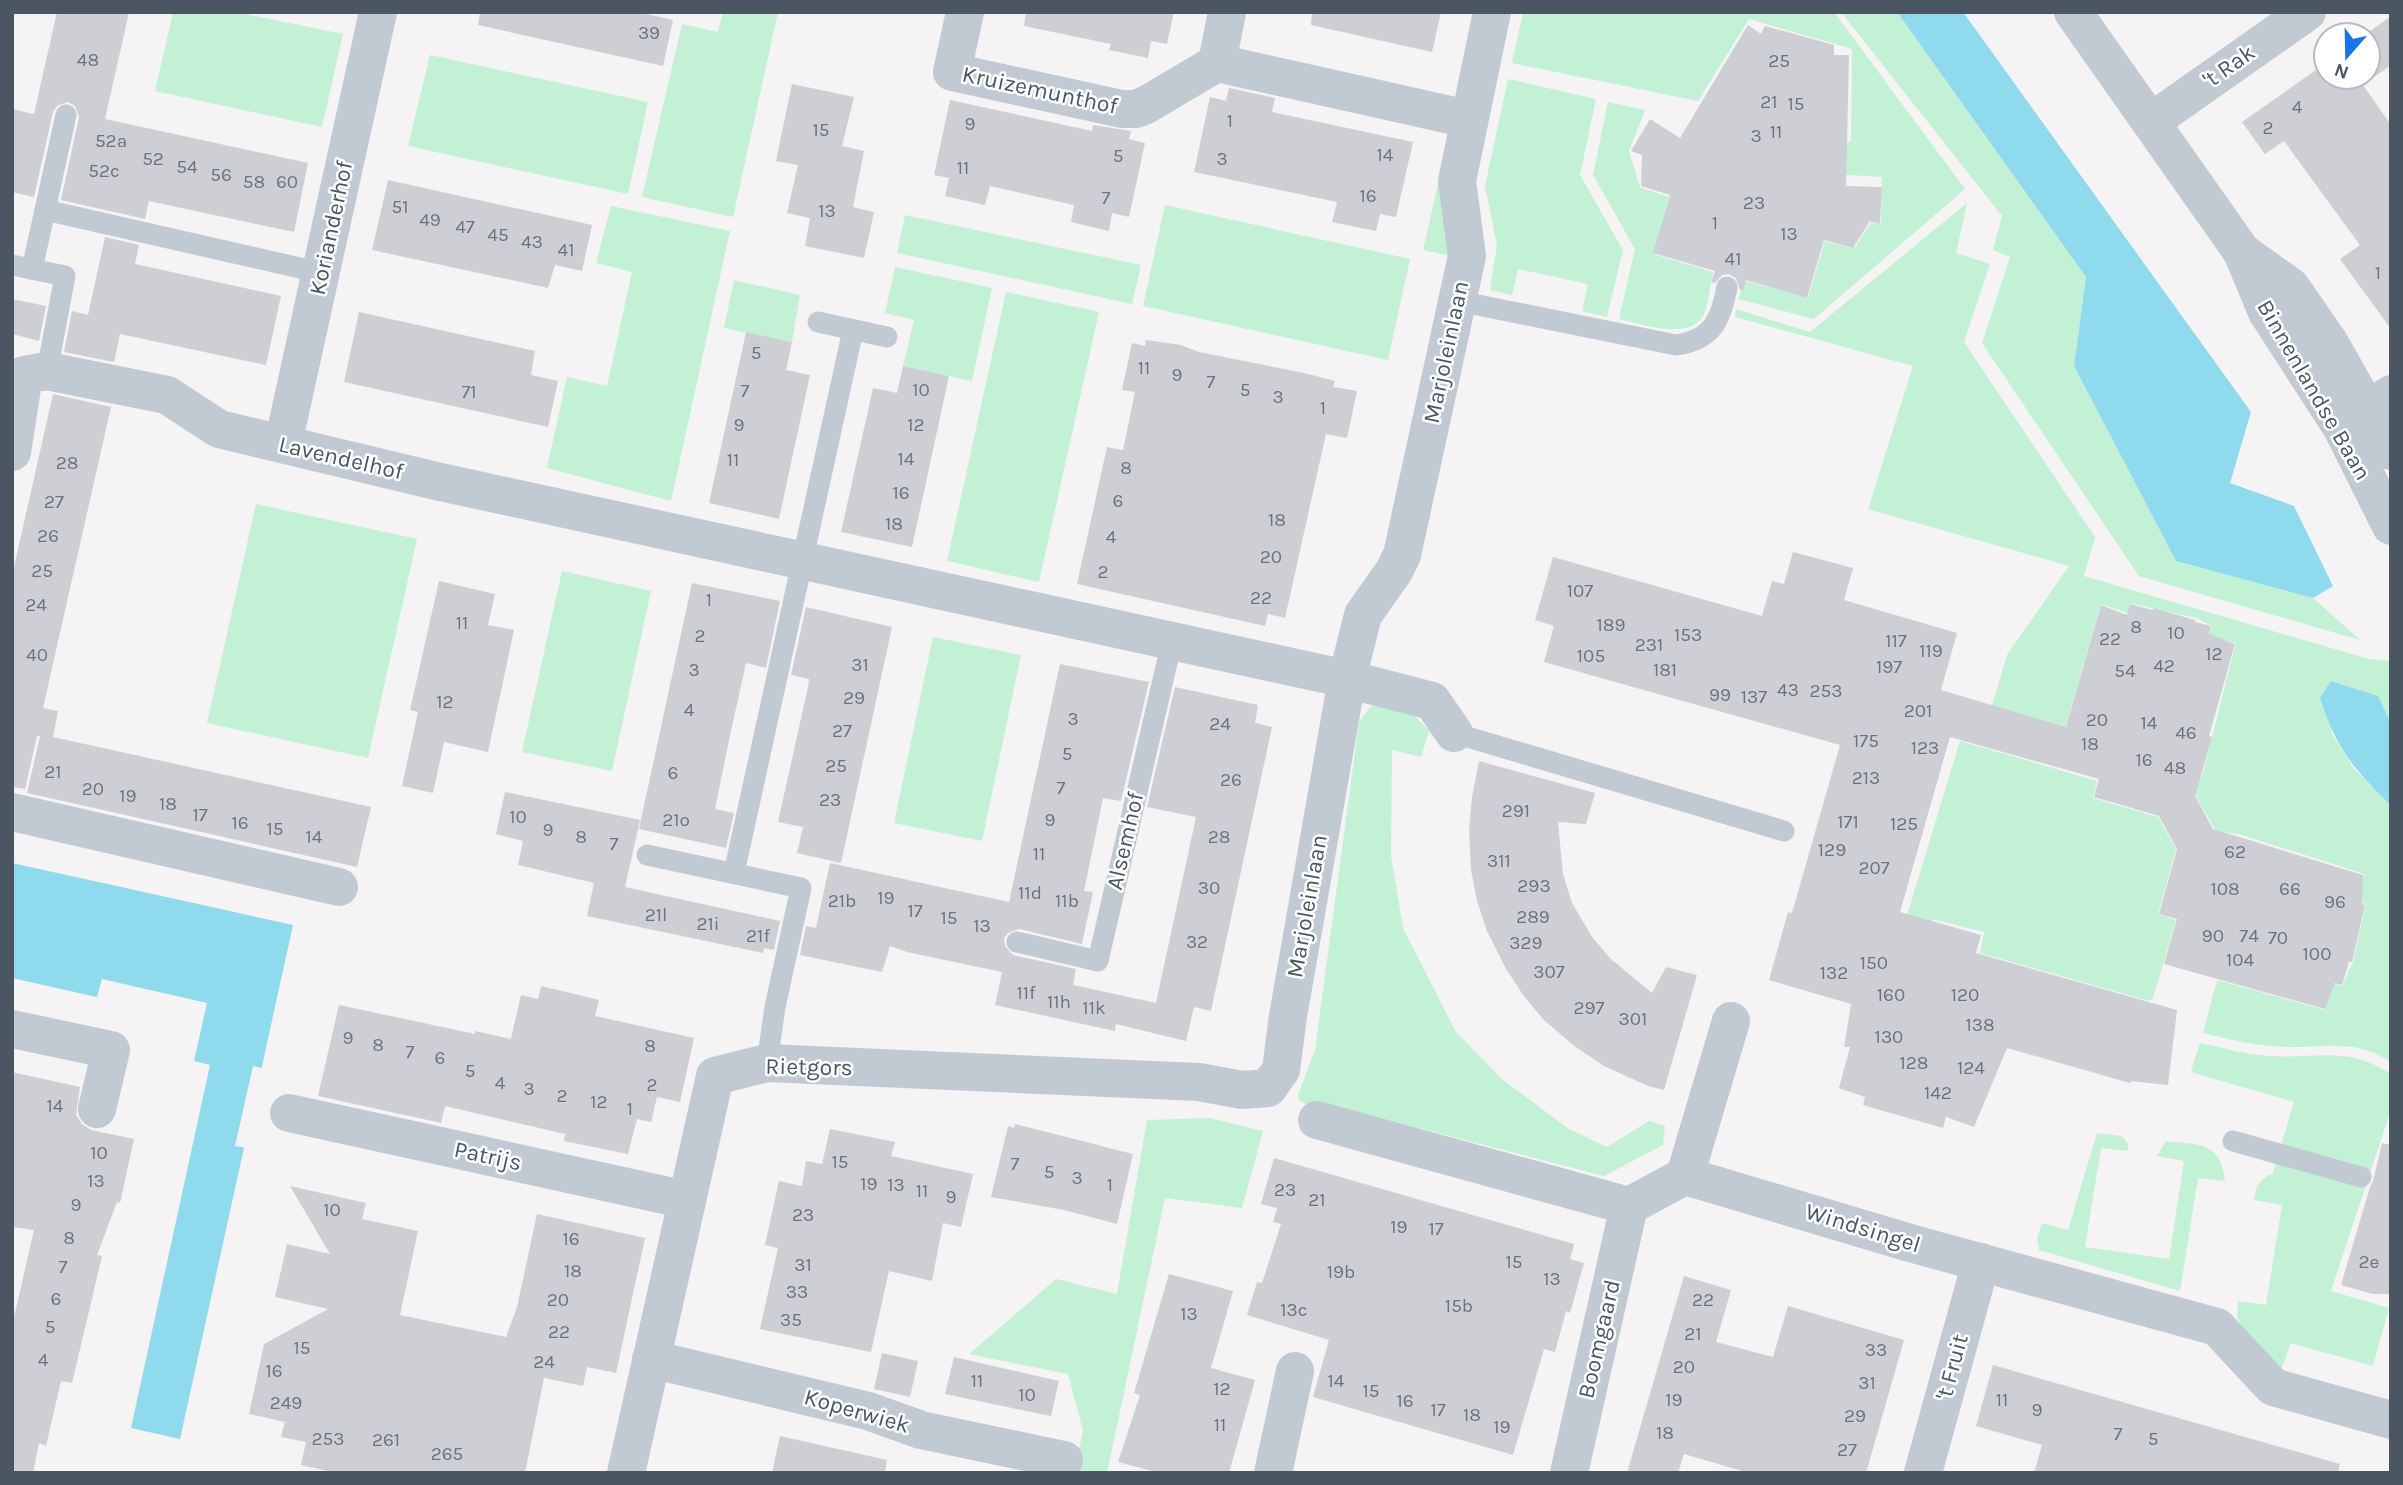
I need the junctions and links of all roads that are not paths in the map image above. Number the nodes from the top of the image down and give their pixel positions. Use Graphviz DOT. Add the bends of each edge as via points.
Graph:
graph roads {
  1 [pos="378,12"];
  2 [pos="965,12"];
  3 [pos="1227,12"];
  4 [pos="1492,12"];
  5 [pos="2073,12"];
  6 [pos="2307,12"];
  7 [pos="1217,62"];
  8 [pos="66,116"];
  9 [pos="1468,119"];
  10 [pos="2152,121"];
  11 [pos="45,210"];
  12 [pos="22,267"];
  13 [pos="322,272"];
  14 [pos="1727,287"];
  15 [pos="1458,301"];
  16 [pos="818,323"];
  17 [pos="853,330"];
  18 [pos="887,337"];
  19 [pos="47,371"];
  20 [pos="2367,411"];
  21 [pos="283,444"];
  22 [pos="2391,451"];
  23 [pos="12,452"];
  24 [pos="2391,526"];
  25 [pos="802,560"];
  26 [pos="1172,641"];
  27 [pos="1347,679"];
  28 [pos="1454,733"];
  29 [pos="12,812"];
  30 [pos="1784,831"];
  31 [pos="647,855"];
  32 [pos="734,873"];
  33 [pos="339,887"];
  34 [pos="1017,942"];
  35 [pos="1731,1021"];
  36 [pos="12,1029"];
  37 [pos="767,1063"];
  38 [pos="1268,1088"];
  39 [pos="97,1109"];
  40 [pos="289,1113"];
  41 [pos="1317,1120"];
  42 [pos="2233,1141"];
  43 [pos="1685,1176"];
  44 [pos="2361,1177"];
  45 [pos="687,1200"];
  46 [pos="1629,1206"];
  47 [pos="1981,1262"];
  48 [pos="652,1359"];
  49 [pos="1295,1371"];
  50 [pos="2391,1420"];
  51 [pos="1064,1460"];
  52 [pos="626,1473"];
  53 [pos="1273,1473"];
  54 [pos="1569,1473"];
  55 [pos="1923,1473"];
  1 -- 13 [label="street, Korianderhof"];
  2 -- 7 [label="street, Kruizemunthof" via="952,72 1122,109 1146,105"];
  3 -- 7 [label="street"];
  4 -- 9 [label="street, Marjoleinlaan"];
  5 -- 10 [label="street, Binnenlandse Baan"];
  6 -- 10 [label="street, 't Rak"];
  7 -- 9 [label="street"];
  8 -- 11 [label="lane"];
  9 -- 15 [label="street, Marjoleinlaan" via="1457,180 1467,249"];
  10 -- 20 [label="street, Binnenlandse Baan" via="2242,252 2267,312"];
  11 -- 12 [label="lane"];
  11 -- 13 [label="lane"];
  12 -- 19 [label="lane" via="65,276"];
  13 -- 21 [label="street, Korianderhof"];
  14 -- 15 [label="lane" via="1711,330 1699,340 1676,345"];
  15 -- 27 [label="street, Marjoleinlaan" via="1402,555 1363,615"];
  16 -- 17 [label="lane"];
  17 -- 18 [label="lane"];
  17 -- 25 [label="lane"];
  19 -- 21 [label="street, Lavendelhof" via="167,395 219,429"];
  19 -- 23 [label="street" via="24,375"];
  20 -- 22 [label="street, Binnenlandse Baan"];
  20 -- 24 [label="street, Binnenlandse Baan"];
  21 -- 25 [label="street, Lavendelhof"];
  25 -- 26 [label="street"];
  25 -- 32 [label="lane"];
  26 -- 27 [label="street"];
  26 -- 34 [label="lane, Alsemhof" via="1097,961"];
  27 -- 28 [label="street" via="1432,701"];
  27 -- 38 [label="street, Marjoleinlaan" via="1281,1070"];
  28 -- 30 [label="lane"];
  29 -- 33 [label="street"];
  31 -- 32 [label="lane"];
  32 -- 37 [label="lane" via="802,888"];
  35 -- 43 [label="street"];
  36 -- 39 [label="street" via="111,1050"];
  37 -- 38 [label="street, Rietgors"];
  37 -- 45 [label="street, Rietgors" via="715,1076"];
  40 -- 45 [label="street, Patrijs"];
  41 -- 46 [label="street"];
  42 -- 44 [label="lane"];
  43 -- 46 [label="street"];
  43 -- 47 [label="street, Windsingel"];
  45 -- 48 [label="street, Rietgors"];
  46 -- 54 [label="street, Boomgaard"];
  47 -- 50 [label="street, Windsingel" via="2217,1327 2273,1387"];
  47 -- 55 [label="street, 't Fruit"];
  48 -- 51 [label="street, Koperwiek" via="868,1410 921,1430"];
  48 -- 52 [label="street, Rietgors"];
  49 -- 53 [label="street"];
}
